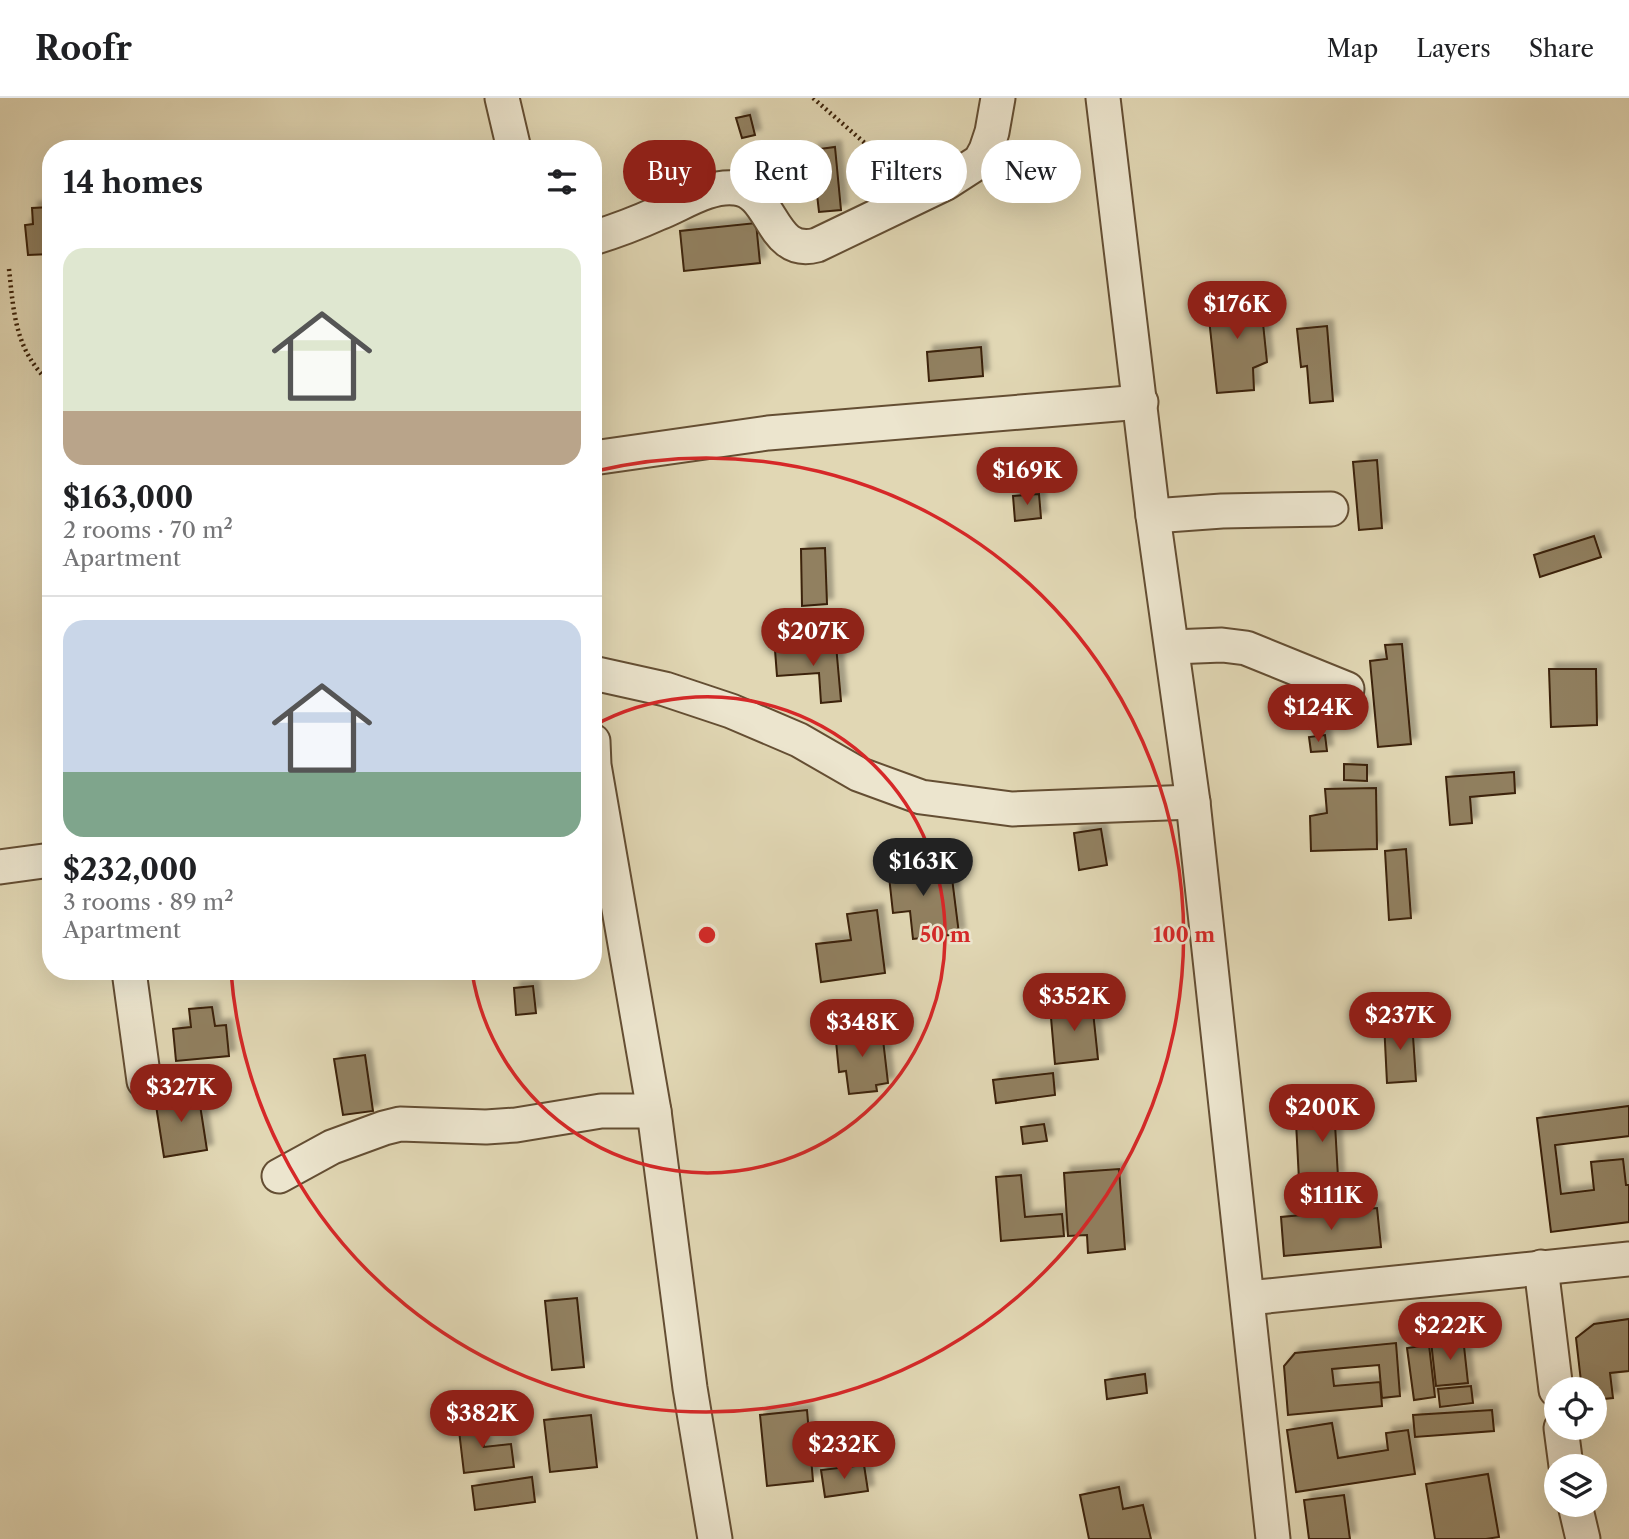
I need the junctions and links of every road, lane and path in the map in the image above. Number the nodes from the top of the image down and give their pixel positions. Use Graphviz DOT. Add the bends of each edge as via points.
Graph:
graph roads {
  1 [pos="502,98"];
  2 [pos="813,98"];
  3 [pos="998,98"];
  4 [pos="1102,98"];
  5 [pos="512,140"];
  6 [pos="861,140"];
  7 [pos="967,169"];
  8 [pos="904,203"];
  9 [pos="602,235"];
  10 [pos="9,269"];
  11 [pos="42,372"];
  12 [pos="1141,402"];
  13 [pos="602,457"];
  14 [pos="1331,509"];
  15 [pos="1153,516"];
  16 [pos="1172,647"];
  17 [pos="602,675"];
  18 [pos="1347,689"];
  19 [pos="1193,802"];
  20 [pos="602,811"];
  21 [pos="42,861"];
  22 [pos="0,867"];
  23 [pos="130,980"];
  24 [pos="144,1081"];
  25 [pos="654,1111"];
  26 [pos="279,1176"];
  27 [pos="1629,1259"];
  28 [pos="1541,1267"];
  29 [pos="1248,1298"];
  30 [pos="1554,1377"];
  31 [pos="1578,1517"];
  32 [pos="715,1539"];
  33 [pos="1273,1539"];
  34 [pos="1583,1539"];
  1 -- 5 [label="street"];
  2 -- 6 [label="path"];
  3 -- 7 [label="street" via="986,150"];
  4 -- 12 [label="street"];
  8 -- 9 [label="street" via="812,246 790,244 747,191 714,190"];
  10 -- 11 [label="path" via="18,334"];
  12 -- 13 [label="street" via="768,433"];
  12 -- 15 [label="street"];
  14 -- 15 [label="street"];
  15 -- 16 [label="street"];
  16 -- 18 [label="street" via="1246,648"];
  16 -- 19 [label="street"];
  17 -- 19 [label="street" via="731,711 799,740 858,774 921,797 1012,809"];
  19 -- 29 [label="street"];
  20 -- 25 [label="street"];
  21 -- 22 [label="street"];
  23 -- 24 [label="street"];
  25 -- 26 [label="street" via="601,1111 486,1127 400,1124 332,1147"];
  25 -- 32 [label="street"];
  27 -- 28 [label="street"];
  28 -- 29 [label="street"];
  28 -- 30 [label="street"];
  29 -- 33 [label="street"];
  31 -- 34 [label="street"];
}
